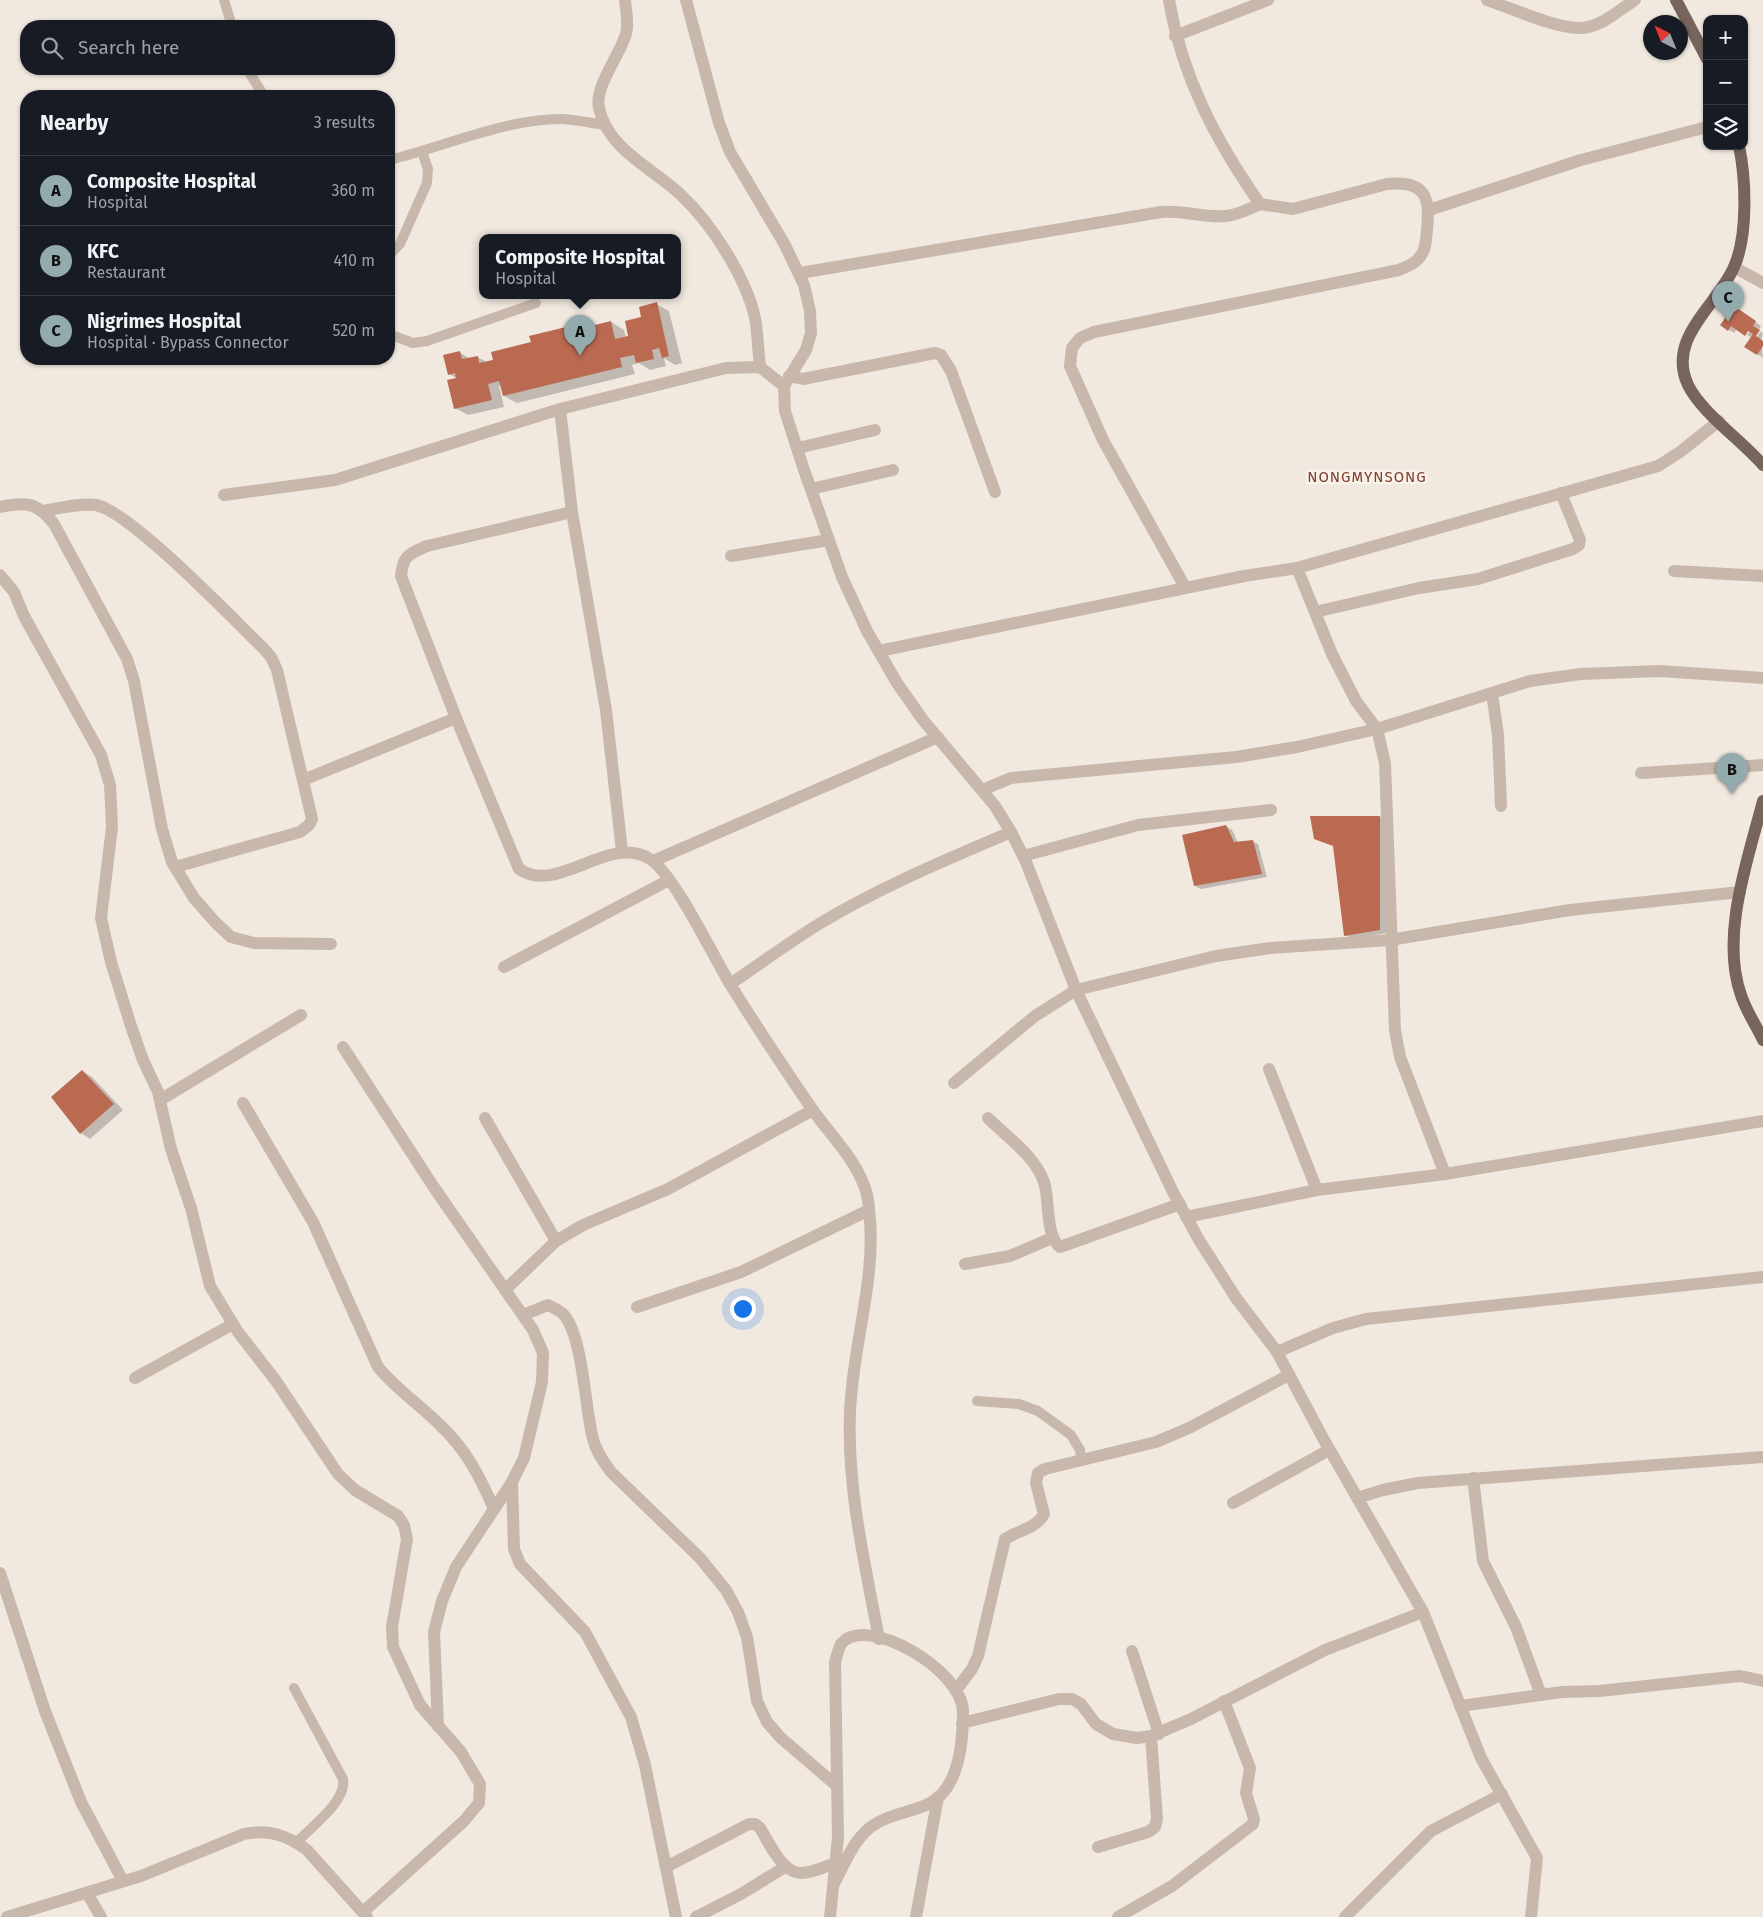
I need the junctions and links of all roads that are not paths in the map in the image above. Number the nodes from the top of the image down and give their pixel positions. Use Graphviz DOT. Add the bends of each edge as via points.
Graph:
graph roads {
  1 [pos="224,0"];
  2 [pos="625,0"];
  3 [pos="686,0"];
  4 [pos="1169,0"];
  5 [pos="1268,0"];
  6 [pos="1487,0"];
  7 [pos="1635,0"];
  8 [pos="1676,0"];
  9 [pos="230,20"];
  10 [pos="1175,36"];
  11 [pos="1703,51"];
  12 [pos="250,75"];
  13 [pos="260,90"];
  14 [pos="605,125"];
  15 [pos="1703,128"];
  16 [pos="1739,150"];
  17 [pos="422,152"];
  18 [pos="395,159"];
  19 [pos="1260,204"];
  20 [pos="1429,210"];
  21 [pos="395,249"];
  22 [pos="1734,267"];
  23 [pos="800,274"];
  24 [pos="1763,282"];
  25 [pos="536,303"];
  26 [pos="395,336"];
  27 [pos="760,367"];
  28 [pos="787,381"];
  29 [pos="560,409"];
  30 [pos="1719,421"];
  31 [pos="876,430"];
  32 [pos="798,448"];
  33 [pos="1763,465"];
  34 [pos="893,470"];
  35 [pos="810,488"];
  36 [pos="996,492"];
  37 [pos="1561,493"];
  38 [pos="224,495"];
  39 [pos="0,506"];
  40 [pos="43,510"];
  41 [pos="572,512"];
  42 [pos="829,540"];
  43 [pos="731,556"];
  44 [pos="1297,568"];
  45 [pos="1674,571"];
  46 [pos="0,575"];
  47 [pos="1763,576"];
  48 [pos="1185,587"];
  49 [pos="1315,612"];
  50 [pos="879,651"];
  51 [pos="1763,678"];
  52 [pos="1492,693"];
  53 [pos="456,718"];
  54 [pos="1377,729"];
  55 [pos="938,737"];
  56 [pos="1763,766"];
  57 [pos="1641,773"];
  58 [pos="303,780"];
  59 [pos="982,790"];
  60 [pos="1763,801"];
  61 [pos="1501,806"];
  62 [pos="1271,810"];
  63 [pos="1011,832"];
  64 [pos="622,851"];
  65 [pos="1023,856"];
  66 [pos="653,860"];
  67 [pos="175,867"];
  68 [pos="669,880"];
  69 [pos="1740,892"];
  70 [pos="1390,940"];
  71 [pos="331,944"];
  72 [pos="504,968"];
  73 [pos="730,984"];
  74 [pos="1076,990"];
  75 [pos="301,1015"];
  76 [pos="1763,1040"];
  77 [pos="343,1047"];
  78 [pos="1269,1069"];
  79 [pos="954,1083"];
  80 [pos="160,1100"];
  81 [pos="243,1104"];
  82 [pos="813,1110"];
  83 [pos="485,1118"];
  84 [pos="988,1118"];
  85 [pos="1763,1121"];
  86 [pos="1445,1174"];
  87 [pos="1317,1190"];
  88 [pos="1180,1204"];
  89 [pos="869,1210"];
  90 [pos="1186,1217"];
  91 [pos="1052,1238"];
  92 [pos="556,1241"];
  93 [pos="965,1264"];
  94 [pos="1763,1276"];
  95 [pos="505,1290"];
  96 [pos="637,1307"];
  97 [pos="523,1315"];
  98 [pos="233,1324"];
  99 [pos="1277,1352"];
  100 [pos="1289,1375"];
  101 [pos="135,1378"];
  102 [pos="977,1401"];
  103 [pos="1329,1450"];
  104 [pos="1763,1457"];
  105 [pos="1082,1462"];
  106 [pos="1472,1478"];
  107 [pos="512,1482"];
  108 [pos="1357,1498"];
  109 [pos="1233,1503"];
  110 [pos="494,1509"];
  111 [pos="0,1573"];
  112 [pos="1423,1612"];
  113 [pos="879,1639"];
  114 [pos="1132,1651"];
  115 [pos="1763,1681"];
  116 [pos="294,1688"];
  117 [pos="956,1690"];
  118 [pos="1541,1695"];
  119 [pos="1224,1701"];
  120 [pos="1460,1706"];
  121 [pos="962,1723"];
  122 [pos="438,1726"];
  123 [pos="1155,1735"];
  124 [pos="837,1786"];
  125 [pos="1502,1794"];
  126 [pos="938,1797"];
  127 [pos="297,1842"];
  128 [pos="1098,1847"];
  129 [pos="836,1863"];
  130 [pos="785,1866"];
  131 [pos="666,1867"];
  132 [pos="123,1881"];
  133 [pos="834,1884"];
  134 [pos="87,1893"];
  135 [pos="365,1915"];
  136 [pos="7,1917"];
  137 [pos="100,1917"];
  138 [pos="676,1917"];
  139 [pos="696,1917"];
  140 [pos="828,1917"];
  141 [pos="916,1917"];
  142 [pos="1118,1917"];
  143 [pos="1345,1917"];
  144 [pos="1530,1917"];
  1 -- 9 [label="lane"];
  2 -- 14 [label="street" via="626,33 600,90 598,107"];
  3 -- 23 [label="street" via="719,123 730,152"];
  4 -- 10 [label="street"];
  5 -- 10 [label="street"];
  6 -- 7 [label="street" via="1566,27 1581,28 1598,23"];
  8 -- 11 [label="main road"];
  10 -- 19 [label="street" via="1190,81 1214,130"];
  12 -- 13 [label="lane"];
  14 -- 17 [label="lane" via="563,119 531,123 484,132"];
  14 -- 27 [label="street" via="629,156 656,172 698,212 735,267 755,317"];
  15 -- 20 [label="street" via="1581,160"];
  16 -- 22 [label="main road" via="1743,198 1741,237"];
  17 -- 18 [label="lane"];
  17 -- 21 [label="lane" via="428,169 427,183"];
  19 -- 20 [label="street" via="1293,209 1401,182 1419,188"];
  19 -- 23 [label="street" via="1226,216 1174,210"];
  20 -- 48 [label="street" via="1425,250 1416,262 1399,270 1094,332 1080,338 1072,348 1070,366 1102,440"];
  22 -- 24 [label="street"];
  22 -- 30 [label="main road" via="1692,329 1681,362 1688,386"];
  23 -- 28 [label="street" via="810,311 811,333 806,350"];
  25 -- 26 [label="lane" via="427,341 412,343"];
  27 -- 28 [label="street"];
  27 -- 29 [label="street" via="726,368"];
  28 -- 32 [label="street" via="785,411"];
  28 -- 36 [label="street" via="935,353 941,355 951,371"];
  29 -- 38 [label="street" via="335,480"];
  29 -- 41 [label="street"];
  30 -- 33 [label="main road"];
  30 -- 37 [label="street" via="1658,466"];
  31 -- 32 [label="street"];
  32 -- 35 [label="street"];
  34 -- 35 [label="street"];
  35 -- 42 [label="street"];
  37 -- 44 [label="street"];
  37 -- 49 [label="street" via="1580,540 1573,549 1478,579 1419,588"];
  39 -- 40 [label="street" via="27,504"];
  40 -- 58 [label="street" via="98,505 111,511 153,543 263,648 277,670"];
  40 -- 67 [label="street" via="54,524 127,659 162,829"];
  41 -- 53 [label="street" via="427,546 410,553 402,563 401,576"];
  41 -- 64 [label="street" via="606,710"];
  42 -- 43 [label="street"];
  42 -- 50 [label="street" via="842,576"];
  44 -- 48 [label="street"];
  44 -- 49 [label="street"];
  45 -- 47 [label="street"];
  46 -- 80 [label="street" via="14,592 96,747 110,785 112,828 101,918 131,1026"];
  48 -- 50 [label="street"];
  49 -- 54 [label="street" via="1356,701"];
  50 -- 55 [label="street" via="897,683"];
  51 -- 52 [label="street" via="1660,671 1581,674 1530,681"];
  52 -- 54 [label="street"];
  52 -- 61 [label="street" via="1498,735"];
  53 -- 58 [label="street"];
  53 -- 64 [label="street" via="518,869 529,876 545,877"];
  54 -- 59 [label="street" via="1236,757 1011,778"];
  54 -- 70 [label="street" via="1385,763"];
  55 -- 59 [label="street"];
  55 -- 66 [label="street"];
  56 -- 57 [label="street"];
  58 -- 67 [label="street" via="312,819 300,832"];
  59 -- 63 [label="street"];
  60 -- 69 [label="main road"];
  62 -- 65 [label="street" via="1138,825"];
  63 -- 65 [label="street"];
  63 -- 73 [label="street" via="895,882 818,924"];
  64 -- 66 [label="street"];
  65 -- 74 [label="street"];
  66 -- 68 [label="street"];
  67 -- 71 [label="street" via="194,898 231,936 254,943"];
  68 -- 72 [label="street"];
  68 -- 73 [label="street"];
  69 -- 70 [label="street" via="1570,910"];
  69 -- 76 [label="main road" via="1734,934 1735,967 1740,994"];
  70 -- 74 [label="street" via="1270,948 1216,956"];
  70 -- 86 [label="street" via="1395,1030 1400,1057"];
  73 -- 82 [label="street"];
  74 -- 79 [label="street" via="1035,1016"];
  74 -- 88 [label="street"];
  75 -- 80 [label="street"];
  77 -- 95 [label="street"];
  78 -- 87 [label="street"];
  80 -- 98 [label="street" via="210,1286"];
  81 -- 110 [label="street" via="313,1222 378,1366 463,1449 477,1469"];
  82 -- 89 [label="street" via="857,1167 867,1193"];
  82 -- 92 [label="street" via="668,1189 583,1225"];
  83 -- 92 [label="street"];
  84 -- 91 [label="street" via="1036,1166 1044,1183"];
  85 -- 86 [label="street"];
  86 -- 87 [label="street"];
  87 -- 90 [label="street"];
  88 -- 90 [label="street"];
  88 -- 91 [label="street" via="1068,1246 1060,1247"];
  89 -- 96 [label="street" via="741,1272"];
  89 -- 113 [label="street" via="872,1244 866,1302 853,1367 850,1457 853,1498"];
  90 -- 99 [label="street" via="1236,1298"];
  91 -- 93 [label="street" via="1002,1258"];
  92 -- 95 [label="street"];
  94 -- 99 [label="street" via="1366,1318"];
  95 -- 97 [label="street"];
  97 -- 107 [label="street" via="543,1353 542,1382 524,1458"];
  97 -- 124 [label="street" via="548,1305 562,1313 578,1351 593,1440 600,1456 611,1472 700,1558 726,1590 747,1637 757,1701 767,1722"];
  98 -- 101 [label="street"];
  98 -- 122 [label="street" via="276,1381 338,1474 355,1490 398,1516 404,1525 407,1539 392,1627 393,1647 420,1705"];
  99 -- 100 [label="street"];
  100 -- 103 [label="street"];
  100 -- 105 [label="street" via="1189,1428"];
  102 -- 105 [label="lane" via="1019,1404 1038,1411 1070,1435 1080,1450"];
  103 -- 108 [label="street"];
  103 -- 109 [label="street"];
  104 -- 106 [label="street"];
  105 -- 117 [label="street" via="1038,1473 1036,1483 1044,1514 1040,1521 1005,1539 978,1656 972,1670"];
  106 -- 108 [label="street" via="1418,1483"];
  106 -- 118 [label="street" via="1483,1561 1512,1618"];
  107 -- 110 [label="street"];
  107 -- 131 [label="street" via="514,1549 520,1564 585,1632 631,1717"];
  108 -- 112 [label="street"];
  110 -- 122 [label="street" via="456,1567 442,1601 434,1632"];
  111 -- 132 [label="street" via="45,1711 81,1802"];
  112 -- 119 [label="street" via="1324,1650"];
  112 -- 120 [label="street"];
  113 -- 117 [label="street" via="906,1647 926,1659"];
  113 -- 124 [label="street" via="868,1635 852,1637 842,1644 835,1662"];
  114 -- 123 [label="street"];
  115 -- 118 [label="street" via="1740,1676"];
  116 -- 127 [label="lane" via="345,1788 340,1798"];
  117 -- 121 [label="street" via="963,1711"];
  118 -- 120 [label="street"];
  119 -- 123 [label="street"];
  119 -- 142 [label="street" via="1250,1768 1246,1793 1253,1824 1172,1886"];
  120 -- 125 [label="street" via="1481,1758"];
  121 -- 123 [label="street" via="1059,1699 1072,1699 1081,1704 1096,1724 1114,1734 1137,1738"];
  121 -- 126 [label="street" via="957,1765 951,1784"];
  122 -- 135 [label="street" via="462,1752 480,1784 479,1803"];
  123 -- 128 [label="street" via="1155,1827"];
  124 -- 129 [label="street"];
  125 -- 143 [label="street" via="1431,1831"];
  125 -- 144 [label="street" via="1537,1858"];
  126 -- 133 [label="street" via="919,1808 877,1822 865,1832"];
  126 -- 141 [label="street"];
  127 -- 132 [label="street" via="268,1832 244,1834"];
  127 -- 135 [label="street"];
  129 -- 130 [label="street" via="802,1874"];
  129 -- 133 [label="street"];
  130 -- 131 [label="street" via="760,1828 749,1824"];
  130 -- 139 [label="street"];
  131 -- 138 [label="street"];
  132 -- 134 [label="street"];
  133 -- 140 [label="street"];
  134 -- 136 [label="street"];
  134 -- 137 [label="street"];
}
